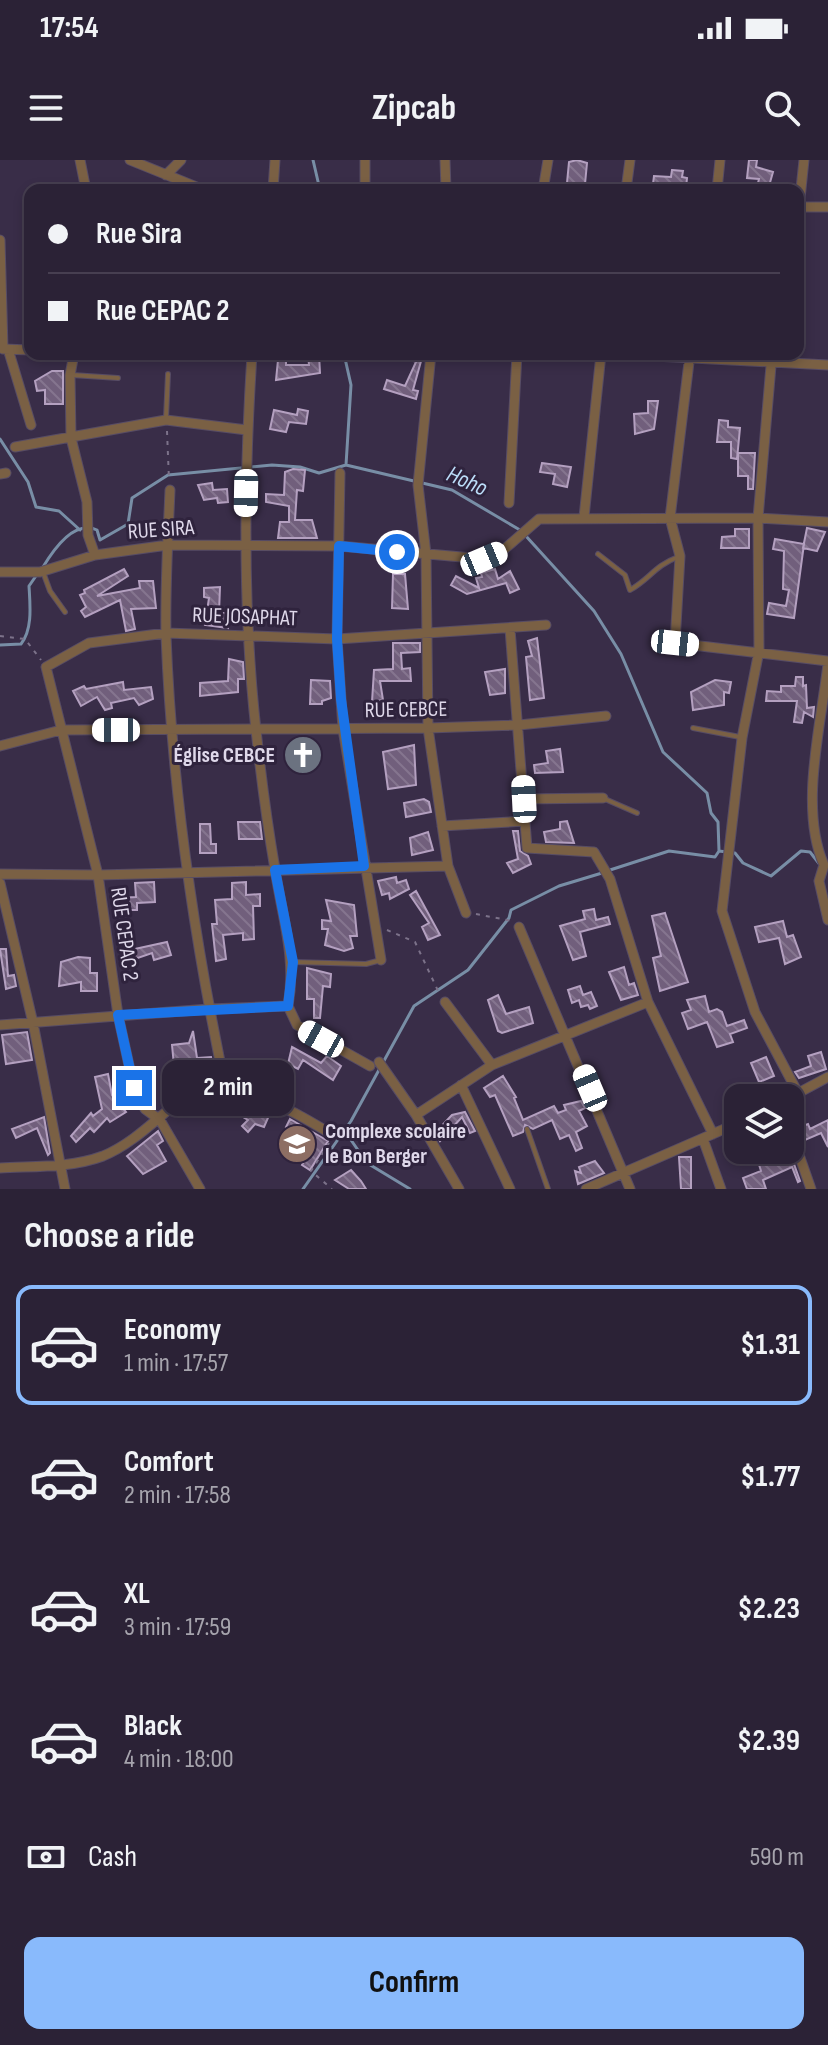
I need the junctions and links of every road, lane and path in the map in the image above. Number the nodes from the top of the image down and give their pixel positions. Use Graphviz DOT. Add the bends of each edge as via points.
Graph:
graph roads {
  1 [pos="80,160"];
  2 [pos="130,160"];
  3 [pos="181,160"];
  4 [pos="275,160"];
  5 [pos="365,160"];
  6 [pos="445,160"];
  7 [pos="548,160"];
  8 [pos="630,160"];
  9 [pos="720,160"];
  10 [pos="804,160"];
  11 [pos="166,175"];
  12 [pos="85,184"];
  13 [pos="189,184"];
  14 [pos="273,184"];
  15 [pos="365,184"];
  16 [pos="446,184"];
  17 [pos="544,184"];
  18 [pos="627,184"];
  19 [pos="718,184"];
  20 [pos="801,184"];
  21 [pos="804,207"];
  22 [pos="828,207"];
  23 [pos="0,240"];
  24 [pos="8,349"];
  25 [pos="24,350"];
  26 [pos="73,360"];
  27 [pos="252,360"];
  28 [pos="430,360"];
  29 [pos="517,360"];
  30 [pos="600,360"];
  31 [pos="689,360"];
  32 [pos="771,360"];
  33 [pos="780,360"];
  34 [pos="828,365"];
  35 [pos="168,374"];
  36 [pos="70,375"];
  37 [pos="118,378"];
  38 [pos="166,420"];
  39 [pos="31,425"];
  40 [pos="247,430"];
  41 [pos="71,438"];
  42 [pos="15,447"];
  43 [pos="340,473"];
  44 [pos="170,490"];
  45 [pos="509,503"];
  46 [pos="584,517"];
  47 [pos="670,518"];
  48 [pos="758,518"];
  49 [pos="828,522"];
  50 [pos="168,545"];
  51 [pos="245,545"];
  52 [pos="339,546"];
  53 [pos="426,554"];
  54 [pos="598,554"];
  55 [pos="95,555"];
  56 [pos="680,556"];
  57 [pos="0,572"];
  58 [pos="39,572"];
  59 [pos="65,612"];
  60 [pos="546,625"];
  61 [pos="510,629"];
  62 [pos="166,633"];
  63 [pos="249,633"];
  64 [pos="425,635"];
  65 [pos="0,636"];
  66 [pos="337,639"];
  67 [pos="759,651"];
  68 [pos="828,662"];
  69 [pos="46,667"];
  70 [pos="606,716"];
  71 [pos="519,725"];
  72 [pos="428,728"];
  73 [pos="693,728"];
  74 [pos="172,729"];
  75 [pos="343,729"];
  76 [pos="61,730"];
  77 [pos="256,730"];
  78 [pos="742,738"];
  79 [pos="0,746"];
  80 [pos="603,798"];
  81 [pos="524,799"];
  82 [pos="637,813"];
  83 [pos="525,821"];
  84 [pos="442,826"];
  85 [pos="364,866"];
  86 [pos="448,866"];
  87 [pos="189,870"];
  88 [pos="275,870"];
  89 [pos="0,874"];
  90 [pos="98,875"];
  91 [pos="0,883"];
  92 [pos="466,913"];
  93 [pos="828,920"];
  94 [pos="374,925"];
  95 [pos="519,927"];
  96 [pos="381,960"];
  97 [pos="293,962"];
  98 [pos="445,1002"];
  99 [pos="648,1002"];
  100 [pos="288,1006"];
  101 [pos="209,1009"];
  102 [pos="118,1015"];
  103 [pos="33,1023"];
  104 [pos="0,1025"];
  105 [pos="567,1033"];
  106 [pos="492,1065"];
  107 [pos="828,1077"];
  108 [pos="789,1084"];
  109 [pos="461,1085"];
  110 [pos="804,1090"];
  111 [pos="227,1095"];
  112 [pos="416,1115"];
  113 [pos="160,1120"];
  114 [pos="527,1129"];
  115 [pos="724,1129"];
  116 [pos="713,1134"];
  117 [pos="333,1135"];
  118 [pos="703,1139"];
  119 [pos="802,1164"];
  120 [pos="61,1165"];
  121 [pos="0,1168"];
  122 [pos="625,1171"];
  123 [pos="65,1189"];
  124 [pos="200,1189"];
  125 [pos="332,1189"];
  126 [pos="459,1189"];
  127 [pos="510,1189"];
  128 [pos="548,1189"];
  129 [pos="586,1189"];
  130 [pos="630,1189"];
  131 [pos="721,1189"];
  132 [pos="811,1189"];
  1 -- 12 [label="street"];
  2 -- 11 [label="street"];
  3 -- 11 [label="street"];
  4 -- 14 [label="street"];
  5 -- 15 [label="street"];
  6 -- 16 [label="street"];
  7 -- 17 [label="street"];
  8 -- 18 [label="street"];
  9 -- 19 [label="street"];
  10 -- 20 [label="street"];
  11 -- 13 [label="street"];
  21 -- 22 [label="street"];
  23 -- 24 [label="street" via="3,349"];
  24 -- 25 [label="street"];
  24 -- 39 [label="street"];
  26 -- 36 [label="street"];
  27 -- 40 [label="street"];
  28 -- 53 [label="street" via="418,482"];
  29 -- 45 [label="street"];
  30 -- 46 [label="street"];
  31 -- 47 [label="street"];
  32 -- 48 [label="street"];
  33 -- 34 [label="street"];
  35 -- 38 [label="lane"];
  36 -- 37 [label="lane"];
  36 -- 41 [label="street"];
  38 -- 40 [label="street"];
  38 -- 41 [label="street"];
  38 -- 44 [label="path"];
  40 -- 51 [label="street"];
  41 -- 42 [label="street"];
  41 -- 55 [label="street"];
  43 -- 52 [label="street"];
  44 -- 50 [label="street"];
  46 -- 47 [label="street"];
  46 -- 53 [label="street, RUE SIRA" via="539,519 501,552 484,559"];
  47 -- 48 [label="street"];
  47 -- 56 [label="street"];
  48 -- 49 [label="street"];
  48 -- 67 [label="street"];
  50 -- 51 [label="street, RUE SIRA"];
  50 -- 55 [label="street, RUE SIRA"];
  50 -- 62 [label="street"];
  51 -- 52 [label="street, RUE SIRA"];
  51 -- 63 [label="street"];
  52 -- 53 [label="street, RUE SIRA"];
  52 -- 66 [label="street"];
  53 -- 64 [label="street"];
  54 -- 56 [label="lane" via="625,575 630,590 658,565"];
  55 -- 58 [label="street, RUE SIRA"];
  56 -- 67 [label="street" via="675,643"];
  57 -- 58 [label="street, RUE SIRA"];
  58 -- 59 [label="lane"];
  60 -- 61 [label="street, RUE JOSAPHAT"];
  61 -- 64 [label="street, RUE JOSAPHAT"];
  61 -- 71 [label="street"];
  62 -- 63 [label="street, RUE JOSAPHAT"];
  62 -- 69 [label="street, RUE JOSAPHAT" via="89,643"];
  62 -- 74 [label="street"];
  63 -- 66 [label="street, RUE JOSAPHAT"];
  63 -- 77 [label="street"];
  64 -- 66 [label="street, RUE JOSAPHAT"];
  64 -- 72 [label="street"];
  65 -- 69 [label="path" via="25,639"];
  66 -- 75 [label="street"];
  67 -- 68 [label="street"];
  67 -- 78 [label="street"];
  68 -- 93 [label="street" via="811,817 824,865 819,881"];
  69 -- 76 [label="street, RUE CEPAC 2"];
  70 -- 71 [label="street, RUE CEBCE"];
  71 -- 72 [label="street, RUE CEBCE"];
  71 -- 81 [label="street"];
  72 -- 75 [label="street, RUE CEBCE"];
  72 -- 84 [label="street"];
  73 -- 78 [label="lane"];
  74 -- 76 [label="street, RUE CEBCE"];
  74 -- 77 [label="street, RUE CEBCE"];
  74 -- 87 [label="street"];
  75 -- 77 [label="street, RUE CEBCE"];
  75 -- 85 [label="street"];
  76 -- 79 [label="street, RUE CEBCE"];
  76 -- 90 [label="street, RUE CEPAC 2"];
  77 -- 88 [label="street"];
  78 -- 108 [label="street" via="722,911 755,1012"];
  80 -- 81 [label="street"];
  80 -- 82 [label="lane"];
  81 -- 83 [label="street"];
  83 -- 84 [label="street"];
  83 -- 99 [label="street" via="527,848 594,852 610,879"];
  84 -- 86 [label="street"];
  85 -- 86 [label="street"];
  85 -- 88 [label="street"];
  85 -- 94 [label="street"];
  86 -- 92 [label="street"];
  87 -- 88 [label="street"];
  87 -- 90 [label="street"];
  87 -- 101 [label="street"];
  88 -- 97 [label="street"];
  89 -- 90 [label="street"];
  90 -- 102 [label="street, RUE CEPAC 2"];
  91 -- 103 [label="street"];
  92 -- 95 [label="path" via="509,918"];
  94 -- 96 [label="street"];
  94 -- 98 [label="path" via="415,942"];
  95 -- 105 [label="street"];
  96 -- 97 [label="lane"];
  97 -- 100 [label="street"];
  98 -- 106 [label="street"];
  99 -- 105 [label="street"];
  99 -- 116 [label="street"];
  100 -- 101 [label="street"];
  100 -- 112 [label="street" via="297,1025 378,1065"];
  101 -- 102 [label="street"];
  101 -- 111 [label="street"];
  102 -- 103 [label="street"];
  102 -- 113 [label="street, RUE CEPAC 2" via="134,1088 145,1109"];
  103 -- 104 [label="street"];
  103 -- 120 [label="street"];
  105 -- 106 [label="street"];
  105 -- 122 [label="street"];
  106 -- 109 [label="street"];
  107 -- 110 [label="street"];
  109 -- 112 [label="street"];
  109 -- 127 [label="street"];
  111 -- 113 [label="street" via="175,1104"];
  111 -- 117 [label="street" via="253,1096 289,1109"];
  112 -- 126 [label="street"];
  113 -- 120 [label="street" via="116,1150"];
  113 -- 124 [label="street, RUE CEPAC 2"];
  114 -- 128 [label="lane"];
  115 -- 116 [label="street"];
  116 -- 118 [label="street"];
  117 -- 125 [label="path" via="311,1171"];
  118 -- 122 [label="street"];
  118 -- 131 [label="street"];
  119 -- 132 [label="street"];
  120 -- 121 [label="street"];
  120 -- 123 [label="street"];
  122 -- 129 [label="street"];
  122 -- 130 [label="street"];
}
